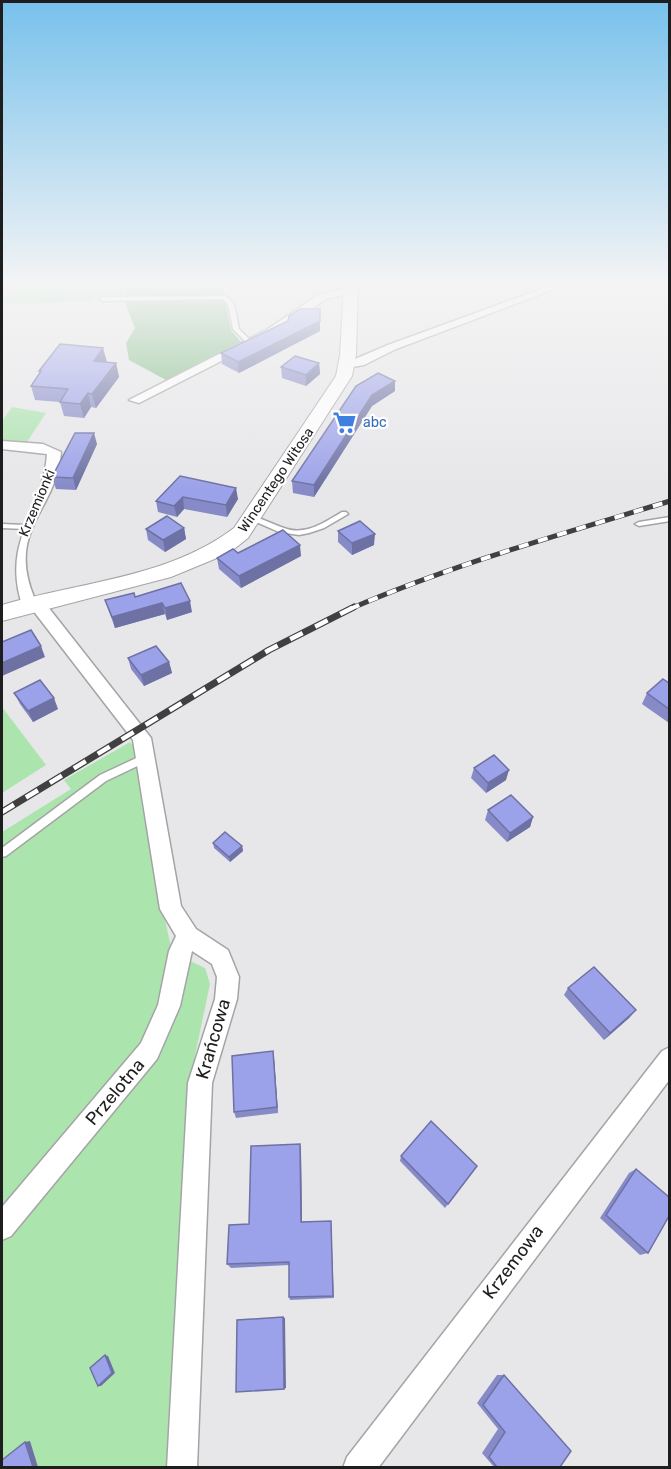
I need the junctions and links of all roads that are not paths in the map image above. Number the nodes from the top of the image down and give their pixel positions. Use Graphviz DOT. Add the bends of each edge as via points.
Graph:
graph roads {
  1 [pos="228,353"];
  2 [pos="348,353"];
  3 [pos="381,353"];
  4 [pos="347,365"];
  5 [pos="135,400"];
  6 [pos="2,445"];
  7 [pos="344,514"];
  8 [pos="251,518"];
  9 [pos="669,519"];
  10 [pos="639,524"];
  11 [pos="2,526"];
  12 [pos="24,527"];
  13 [pos="32,603"];
  14 [pos="2,613"];
  15 [pos="147,757"];
  16 [pos="2,853"];
  17 [pos="188,936"];
  18 [pos="669,1059"];
  19 [pos="2,1227"];
  20 [pos="182,1467"];
  21 [pos="358,1467"];
  1 -- 5 [label="street"];
  2 -- 4 [label="street, Wincentego Witosa"];
  3 -- 4 [label="street"];
  4 -- 8 [label="street, Wincentego Witosa" via="339,386"];
  6 -- 12 [label="street, Krzemionki" via="48,449 54,453 50,479"];
  7 -- 8 [label="lane" via="303,533 291,533"];
  8 -- 13 [label="street, Wincentego Witosa" via="231,543 204,559"];
  9 -- 10 [label="lane"];
  11 -- 12 [label="lane"];
  12 -- 13 [label="street, Krzemionki" via="17,567"];
  13 -- 14 [label="street, Wincentego Witosa"];
  13 -- 15 [label="street, Krańcowa" via="130,721 142,738"];
  15 -- 16 [label="lane" via="103,778"];
  15 -- 17 [label="street, Krańcowa" via="168,898"];
  17 -- 19 [label="street, Przelotna" via="180,951 169,1006 149,1051"];
  17 -- 20 [label="street, Krańcowa" via="220,957 228,977 226,999 200,1083"];
  18 -- 21 [label="street, Krzemowa"];
}
